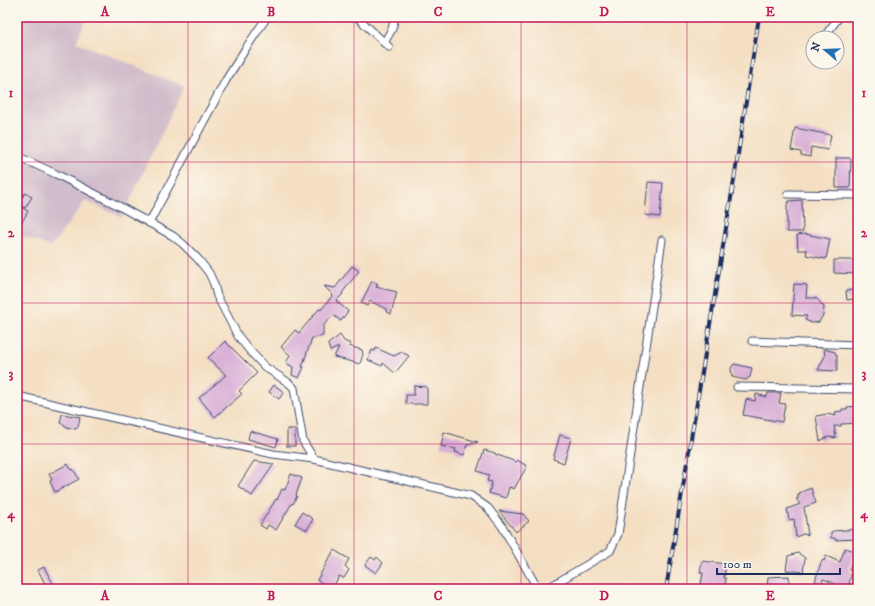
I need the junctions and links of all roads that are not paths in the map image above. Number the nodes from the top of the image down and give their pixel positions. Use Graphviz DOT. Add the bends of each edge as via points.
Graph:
graph roads {
  1 [pos="267,17"];
  2 [pos="357,17"];
  3 [pos="396,17"];
  4 [pos="839,17"];
  5 [pos="829,30"];
  6 [pos="17,156"];
  7 [pos="788,194"];
  8 [pos="858,194"];
  9 [pos="149,223"];
  10 [pos="662,240"];
  11 [pos="752,341"];
  12 [pos="858,345"];
  13 [pos="737,387"];
  14 [pos="858,389"];
  15 [pos="17,396"];
  16 [pos="314,459"];
  17 [pos="858,584"];
  18 [pos="538,589"];
  19 [pos="546,589"];
  20 [pos="856,589"];
  1 -- 9 [label="street" via="226,80"];
  2 -- 3 [label="street" via="386,45"];
  4 -- 5 [label="street"];
  6 -- 9 [label="street"];
  7 -- 8 [label="street"];
  9 -- 16 [label="street" via="173,236 198,259 209,273 217,296 238,336 265,366 294,388 303,441"];
  10 -- 19 [label="street" via="618,534 610,551"];
  11 -- 12 [label="street"];
  13 -- 14 [label="street"];
  15 -- 16 [label="street" via="273,454"];
  16 -- 18 [label="street" via="471,496 488,508 502,526"];
  17 -- 20 [label="street"];
}
